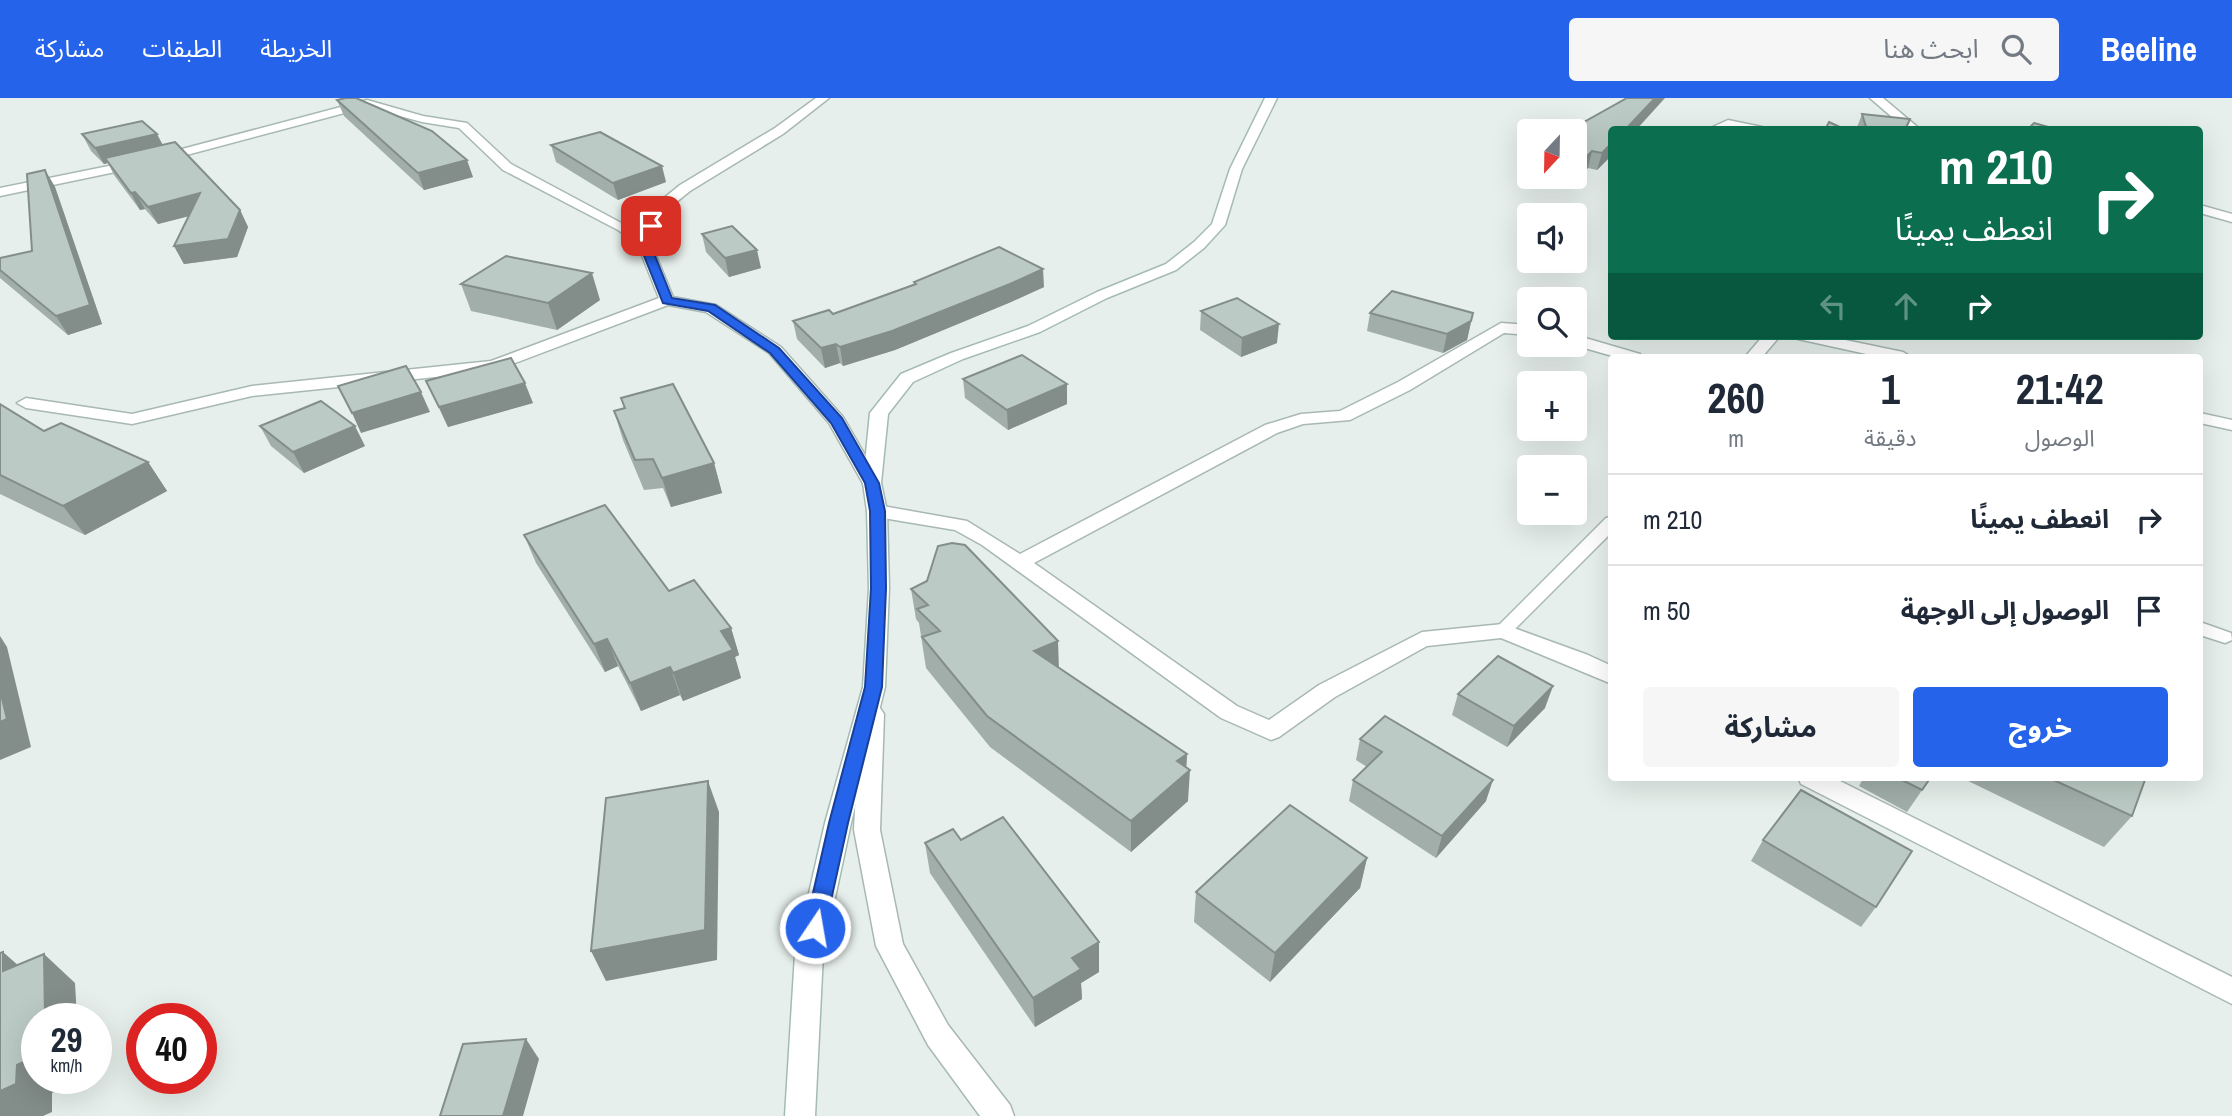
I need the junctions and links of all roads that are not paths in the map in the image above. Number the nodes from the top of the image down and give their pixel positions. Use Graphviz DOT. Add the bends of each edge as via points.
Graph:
graph roads {
  1 [pos="823,98"];
  2 [pos="1271,98"];
  3 [pos="1876,98"];
  4 [pos="367,100"];
  5 [pos="1910,126"];
  6 [pos="0,192"];
  7 [pos="2203,210"];
  8 [pos="2232,218"];
  9 [pos="643,241"];
  10 [pos="667,300"];
  11 [pos="1517,329"];
  12 [pos="1768,340"];
  13 [pos="1823,340"];
  14 [pos="1587,343"];
  15 [pos="1624,354"];
  16 [pos="1756,354"];
  17 [pos="1889,354"];
  18 [pos="26,403"];
  19 [pos="2203,419"];
  20 [pos="2232,425"];
  21 [pos="872,483"];
  22 [pos="877,511"];
  23 [pos="1608,526"];
  24 [pos="1020,562"];
  25 [pos="2203,629"];
  26 [pos="1503,631"];
  27 [pos="2225,637"];
  28 [pos="1608,674"];
  29 [pos="874,687"];
  30 [pos="1818,781"];
  31 [pos="2232,991"];
  32 [pos="800,1116"];
  33 [pos="999,1116"];
  1 -- 9 [label="street" via="779,131 685,188 658,210"];
  2 -- 21 [label="street" via="1236,169 1218,225 1199,245 1171,267 1034,329 907,378 879,413"];
  3 -- 5 [label="street"];
  4 -- 6 [label="street" via="149,161"];
  4 -- 9 [label="street" via="422,119 463,125 506,167"];
  7 -- 8 [label="street"];
  9 -- 10 [label="street"];
  10 -- 18 [label="street" via="494,366 252,391 132,419"];
  10 -- 21 [label="street" via="711,308 775,350 837,421"];
  11 -- 24 [label="street" via="1501,328 1344,416 1301,419 1270,429"];
  12 -- 16 [label="street"];
  13 -- 17 [label="street"];
  14 -- 15 [label="street"];
  19 -- 20 [label="street"];
  21 -- 22 [label="street"];
  22 -- 24 [label="street" via="960,525"];
  22 -- 29 [label="street"];
  23 -- 26 [label="lane"];
  24 -- 26 [label="street" via="1229,712 1271,731 1327,691 1422,639"];
  25 -- 27 [label="lane"];
  26 -- 28 [label="street"];
  29 -- 32 [label="street" via="809,954"];
  29 -- 33 [label="street" via="867,830 890,946 938,1035"];
  30 -- 31 [label="street"];
}
